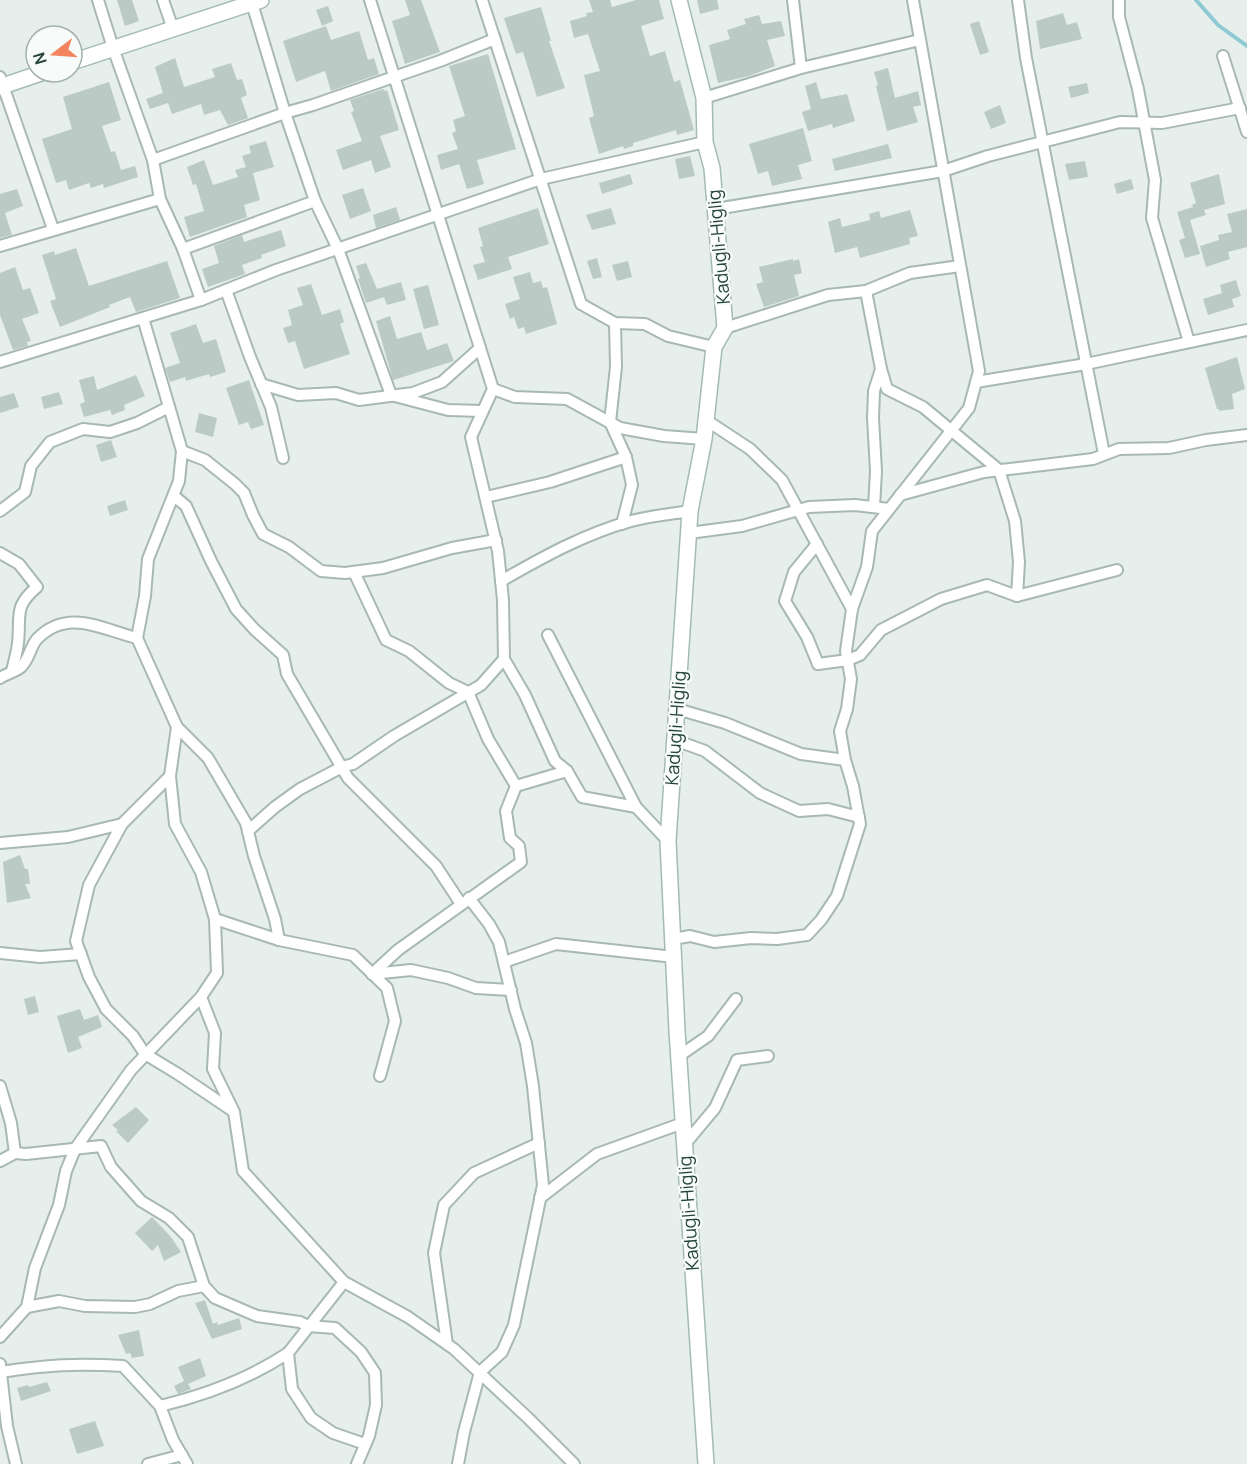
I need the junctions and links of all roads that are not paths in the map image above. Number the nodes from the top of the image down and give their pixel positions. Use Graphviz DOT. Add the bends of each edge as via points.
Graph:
graph roads {
  1 [pos="98,0"];
  2 [pos="163,0"];
  3 [pos="370,0"];
  4 [pos="482,0"];
  5 [pos="679,0"];
  6 [pos="793,0"];
  7 [pos="913,0"];
  8 [pos="1018,0"];
  9 [pos="1119,0"];
  10 [pos="254,1"];
  11 [pos="174,28"];
  12 [pos="495,39"];
  13 [pos="920,40"];
  14 [pos="113,48"];
  15 [pos="1223,56"];
  16 [pos="84,58"];
  17 [pos="801,68"];
  18 [pos="24,77"];
  19 [pos="394,77"];
  20 [pos="1,83"];
  21 [pos="704,98"];
  22 [pos="1240,108"];
  23 [pos="285,113"];
  24 [pos="1144,123"];
  25 [pos="1247,132"];
  26 [pos="705,142"];
  27 [pos="1044,142"];
  28 [pos="153,160"];
  29 [pos="943,171"];
  30 [pos="541,180"];
  31 [pos="160,200"];
  32 [pos="315,201"];
  33 [pos="716,209"];
  34 [pos="439,215"];
  35 [pos="53,229"];
  36 [pos="0,246"];
  37 [pos="183,249"];
  38 [pos="338,249"];
  39 [pos="960,266"];
  40 [pos="226,290"];
  41 [pos="866,291"];
  42 [pos="201,300"];
  43 [pos="143,318"];
  44 [pos="615,323"];
  45 [pos="725,328"];
  46 [pos="1247,330"];
  47 [pos="1189,342"];
  48 [pos="714,347"];
  49 [pos="480,348"];
  50 [pos="0,362"];
  51 [pos="1086,364"];
  52 [pos="881,369"];
  53 [pos="976,382"];
  54 [pos="261,384"];
  55 [pos="493,389"];
  56 [pos="391,395"];
  57 [pos="169,407"];
  58 [pos="482,411"];
  59 [pos="706,420"];
  60 [pos="610,422"];
  61 [pos="951,430"];
  62 [pos="1247,435"];
  63 [pos="704,438"];
  64 [pos="182,451"];
  65 [pos="1104,454"];
  66 [pos="626,457"];
  67 [pos="283,458"];
  68 [pos="999,470"];
  69 [pos="900,495"];
  70 [pos="174,496"];
  71 [pos="486,497"];
  72 [pos="874,507"];
  73 [pos="889,509"];
  74 [pos="798,510"];
  75 [pos="0,511"];
  76 [pos="690,511"];
  77 [pos="622,524"];
  78 [pos="689,533"];
  79 [pos="496,540"];
  80 [pos="817,544"];
  81 [pos="0,553"];
  82 [pos="1117,570"];
  83 [pos="354,572"];
  84 [pos="501,581"];
  85 [pos="1017,596"];
  86 [pos="852,609"];
  87 [pos="548,635"];
  88 [pos="137,638"];
  89 [pos="504,659"];
  90 [pos="848,660"];
  91 [pos="12,671"];
  92 [pos="0,678"];
  93 [pos="468,692"];
  94 [pos="677,709"];
  95 [pos="177,727"];
  96 [pos="675,740"];
  97 [pos="845,760"];
  98 [pos="342,767"];
  99 [pos="567,771"];
  100 [pos="170,776"];
  101 [pos="516,786"];
  102 [pos="636,807"];
  103 [pos="859,818"];
  104 [pos="122,824"];
  105 [pos="248,831"];
  106 [pos="668,842"];
  107 [pos="0,843"];
  108 [pos="465,901"];
  109 [pos="215,919"];
  110 [pos="673,939"];
  111 [pos="279,940"];
  112 [pos="0,953"];
  113 [pos="81,954"];
  114 [pos="674,957"];
  115 [pos="504,962"];
  116 [pos="372,974"];
  117 [pos="511,990"];
  118 [pos="201,998"];
  119 [pos="736,999"];
  120 [pos="145,1054"];
  121 [pos="679,1056"];
  122 [pos="768,1056"];
  123 [pos="380,1076"];
  124 [pos="0,1086"];
  125 [pos="234,1112"];
  126 [pos="684,1123"];
  127 [pos="539,1143"];
  128 [pos="685,1144"];
  129 [pos="75,1149"];
  130 [pos="15,1153"];
  131 [pos="0,1161"];
  132 [pos="540,1198"];
  133 [pos="344,1282"];
  134 [pos="204,1286"];
  135 [pos="27,1307"];
  136 [pos="308,1326"];
  137 [pos="0,1337"];
  138 [pos="447,1344"];
  139 [pos="288,1353"];
  140 [pos="1,1368"];
  141 [pos="480,1372"];
  142 [pos="160,1406"];
  143 [pos="365,1444"];
  144 [pos="185,1460"];
  145 [pos="16,1464"];
  146 [pos="148,1464"];
  147 [pos="357,1464"];
  148 [pos="458,1464"];
  149 [pos="574,1464"];
  150 [pos="706,1464"];
  1 -- 14 [label="street"];
  2 -- 11 [label="street"];
  3 -- 19 [label="street"];
  4 -- 12 [label="street"];
  5 -- 21 [label="street, Kadugli-Higlig"];
  6 -- 17 [label="street"];
  7 -- 13 [label="street"];
  8 -- 27 [label="street"];
  9 -- 24 [label="street" via="1119,17"];
  10 -- 11 [label="street"];
  10 -- 23 [label="street"];
  11 -- 14 [label="street"];
  12 -- 19 [label="street"];
  12 -- 30 [label="street"];
  13 -- 17 [label="street"];
  13 -- 29 [label="street"];
  14 -- 16 [label="street"];
  14 -- 28 [label="street"];
  15 -- 22 [label="street"];
  17 -- 21 [label="street"];
  18 -- 20 [label="street"];
  19 -- 23 [label="street"];
  19 -- 34 [label="street"];
  20 -- 35 [label="street"];
  21 -- 26 [label="street, Kadugli-Higlig"];
  22 -- 24 [label="street"];
  22 -- 25 [label="street"];
  23 -- 28 [label="street"];
  23 -- 32 [label="street"];
  24 -- 27 [label="street" via="1120,122"];
  24 -- 47 [label="street" via="1155,180 1152,218"];
  26 -- 30 [label="street"];
  26 -- 33 [label="street, Kadugli-Higlig"];
  27 -- 29 [label="street"];
  27 -- 51 [label="street"];
  28 -- 31 [label="street"];
  29 -- 33 [label="street"];
  29 -- 39 [label="street"];
  30 -- 34 [label="street"];
  30 -- 44 [label="street" via="581,304"];
  31 -- 35 [label="street"];
  31 -- 37 [label="street"];
  32 -- 37 [label="street"];
  32 -- 38 [label="street"];
  33 -- 45 [label="street, Kadugli-Higlig"];
  34 -- 38 [label="street"];
  34 -- 49 [label="street"];
  35 -- 36 [label="street"];
  37 -- 42 [label="street"];
  38 -- 40 [label="street"];
  38 -- 56 [label="street"];
  39 -- 41 [label="street" via="910,273"];
  39 -- 53 [label="street" via="979,371"];
  40 -- 42 [label="street"];
  40 -- 54 [label="street"];
  41 -- 45 [label="street" via="828,295"];
  41 -- 52 [label="street"];
  42 -- 43 [label="street"];
  43 -- 50 [label="street"];
  43 -- 57 [label="street"];
  44 -- 48 [label="street" via="645,324 668,336"];
  44 -- 60 [label="street" via="616,367"];
  45 -- 48 [label="street, Kadugli-Higlig"];
  46 -- 47 [label="street"];
  47 -- 51 [label="street"];
  48 -- 59 [label="street, Kadugli-Higlig"];
  49 -- 55 [label="street"];
  49 -- 56 [label="street" via="442,382 413,393"];
  51 -- 53 [label="street"];
  51 -- 65 [label="street"];
  52 -- 61 [label="street" via="887,389 923,407"];
  52 -- 72 [label="street" via="874,391"];
  53 -- 61 [label="street" via="969,408"];
  54 -- 56 [label="street" via="298,395 336,393 359,400"];
  54 -- 67 [label="street" via="271,407"];
  55 -- 58 [label="street"];
  55 -- 60 [label="street" via="514,397 567,399"];
  56 -- 58 [label="street" via="448,410"];
  57 -- 64 [label="street"];
  57 -- 75 [label="street" via="110,432 83,429 50,442 31,466 25,492"];
  58 -- 71 [label="street" via="471,436"];
  59 -- 63 [label="street, Kadugli-Higlig"];
  59 -- 74 [label="street" via="750,449 782,480"];
  60 -- 63 [label="street" via="620,428 653,434"];
  60 -- 66 [label="street"];
  61 -- 68 [label="street"];
  61 -- 69 [label="street"];
  62 -- 65 [label="street"];
  63 -- 76 [label="street, Kadugli-Higlig"];
  64 -- 70 [label="street"];
  64 -- 83 [label="street" via="205,460 244,493 263,534 289,547 321,571"];
  65 -- 68 [label="street" via="1093,459"];
  66 -- 71 [label="street" via="550,482"];
  66 -- 77 [label="street" via="632,485"];
  68 -- 69 [label="street"];
  68 -- 85 [label="street" via="1015,521"];
  69 -- 73 [label="street"];
  70 -- 88 [label="street" via="148,559"];
  70 -- 98 [label="street" via="186,506 236,609 283,655 287,674"];
  71 -- 79 [label="street"];
  72 -- 73 [label="street"];
  72 -- 74 [label="street"];
  73 -- 86 [label="street" via="872,531 867,567"];
  74 -- 78 [label="street" via="742,526"];
  74 -- 80 [label="street"];
  76 -- 77 [label="street"];
  76 -- 78 [label="street, Kadugli-Higlig"];
  77 -- 84 [label="street" via="556,550"];
  78 -- 94 [label="street, Kadugli-Higlig"];
  79 -- 83 [label="street"];
  79 -- 84 [label="street"];
  80 -- 86 [label="street"];
  80 -- 90 [label="street" via="794,572 785,601 818,664"];
  81 -- 91 [label="street" via="19,564 37,587 18,611 18,643"];
  82 -- 85 [label="street"];
  83 -- 93 [label="street" via="386,640 409,651 449,683"];
  84 -- 89 [label="street"];
  85 -- 90 [label="street" via="987,585 941,598 881,630 860,655"];
  86 -- 90 [label="street"];
  87 -- 102 [label="street"];
  88 -- 91 [label="street" via="98,624 55,625 37,639 22,666"];
  88 -- 95 [label="street"];
  89 -- 93 [label="street" via="481,685"];
  89 -- 99 [label="street" via="555,760"];
  90 -- 97 [label="street" via="851,680 840,731"];
  91 -- 92 [label="street"];
  93 -- 98 [label="street" via="353,764"];
  93 -- 101 [label="street" via="488,739"];
  94 -- 96 [label="street, Kadugli-Higlig"];
  94 -- 97 [label="street" via="725,723 801,754"];
  95 -- 100 [label="street"];
  95 -- 105 [label="street" via="208,758"];
  96 -- 103 [label="street" via="705,752 760,793 799,811 828,808"];
  96 -- 106 [label="street, Kadugli-Higlig"];
  97 -- 103 [label="street"];
  98 -- 105 [label="street" via="292,795"];
  98 -- 108 [label="street" via="348,778 436,866"];
  99 -- 101 [label="street"];
  99 -- 102 [label="street" via="582,797"];
  100 -- 104 [label="street"];
  100 -- 109 [label="street" via="175,824 201,872"];
  101 -- 108 [label="street" via="506,811 510,838 519,846 521,862"];
  102 -- 106 [label="street"];
  103 -- 110 [label="street" via="837,896 807,935 714,942 690,936"];
  104 -- 107 [label="street" via="68,837"];
  104 -- 113 [label="street" via="89,885 76,941"];
  105 -- 111 [label="street"];
  106 -- 110 [label="street, Kadugli-Higlig"];
  108 -- 115 [label="street" via="489,924"];
  108 -- 116 [label="street"];
  109 -- 111 [label="street"];
  109 -- 118 [label="street" via="217,973"];
  110 -- 114 [label="street, Kadugli-Higlig"];
  111 -- 116 [label="street" via="353,955"];
  112 -- 113 [label="street" via="40,957"];
  113 -- 120 [label="street" via="106,1009"];
  114 -- 115 [label="street" via="556,944"];
  114 -- 121 [label="street, Kadugli-Higlig"];
  115 -- 117 [label="street"];
  116 -- 117 [label="street" via="411,970 476,988"];
  116 -- 123 [label="street" via="387,988 395,1021"];
  117 -- 127 [label="street" via="526,1043"];
  118 -- 120 [label="street"];
  118 -- 125 [label="street" via="215,1033 213,1069"];
  119 -- 121 [label="street" via="708,1036"];
  120 -- 125 [label="street"];
  120 -- 129 [label="street"];
  121 -- 126 [label="street, Kadugli-Higlig"];
  122 -- 128 [label="street" via="737,1060 715,1108"];
  124 -- 130 [label="street"];
  125 -- 133 [label="street" via="243,1171"];
  126 -- 128 [label="street, Kadugli-Higlig"];
  126 -- 132 [label="street" via="597,1154"];
  127 -- 132 [label="street" via="543,1185"];
  127 -- 138 [label="street" via="474,1173 444,1205 434,1253"];
  128 -- 150 [label="street, Kadugli-Higlig"];
  129 -- 130 [label="street"];
  129 -- 134 [label="street" via="101,1146 111,1167 141,1201 170,1218 188,1237"];
  129 -- 135 [label="street" via="35,1268"];
  130 -- 131 [label="street"];
  132 -- 141 [label="street" via="514,1325 502,1352"];
  133 -- 136 [label="street"];
  133 -- 138 [label="street" via="408,1317"];
  134 -- 135 [label="street" via="135,1307 59,1301"];
  134 -- 136 [label="street" via="215,1298 257,1316"];
  135 -- 137 [label="street"];
  136 -- 139 [label="street"];
  136 -- 143 [label="street" via="335,1328 361,1352 375,1373 376,1405"];
  138 -- 141 [label="street"];
  139 -- 142 [label="street" via="238,1381"];
  139 -- 143 [label="street" via="292,1389 311,1418 333,1432"];
  140 -- 142 [label="street" via="83,1363 123,1366"];
  140 -- 145 [label="street" via="7,1426"];
  141 -- 148 [label="street"];
  141 -- 149 [label="street"];
  142 -- 144 [label="street"];
  143 -- 147 [label="street"];
  144 -- 146 [label="street"];
}
